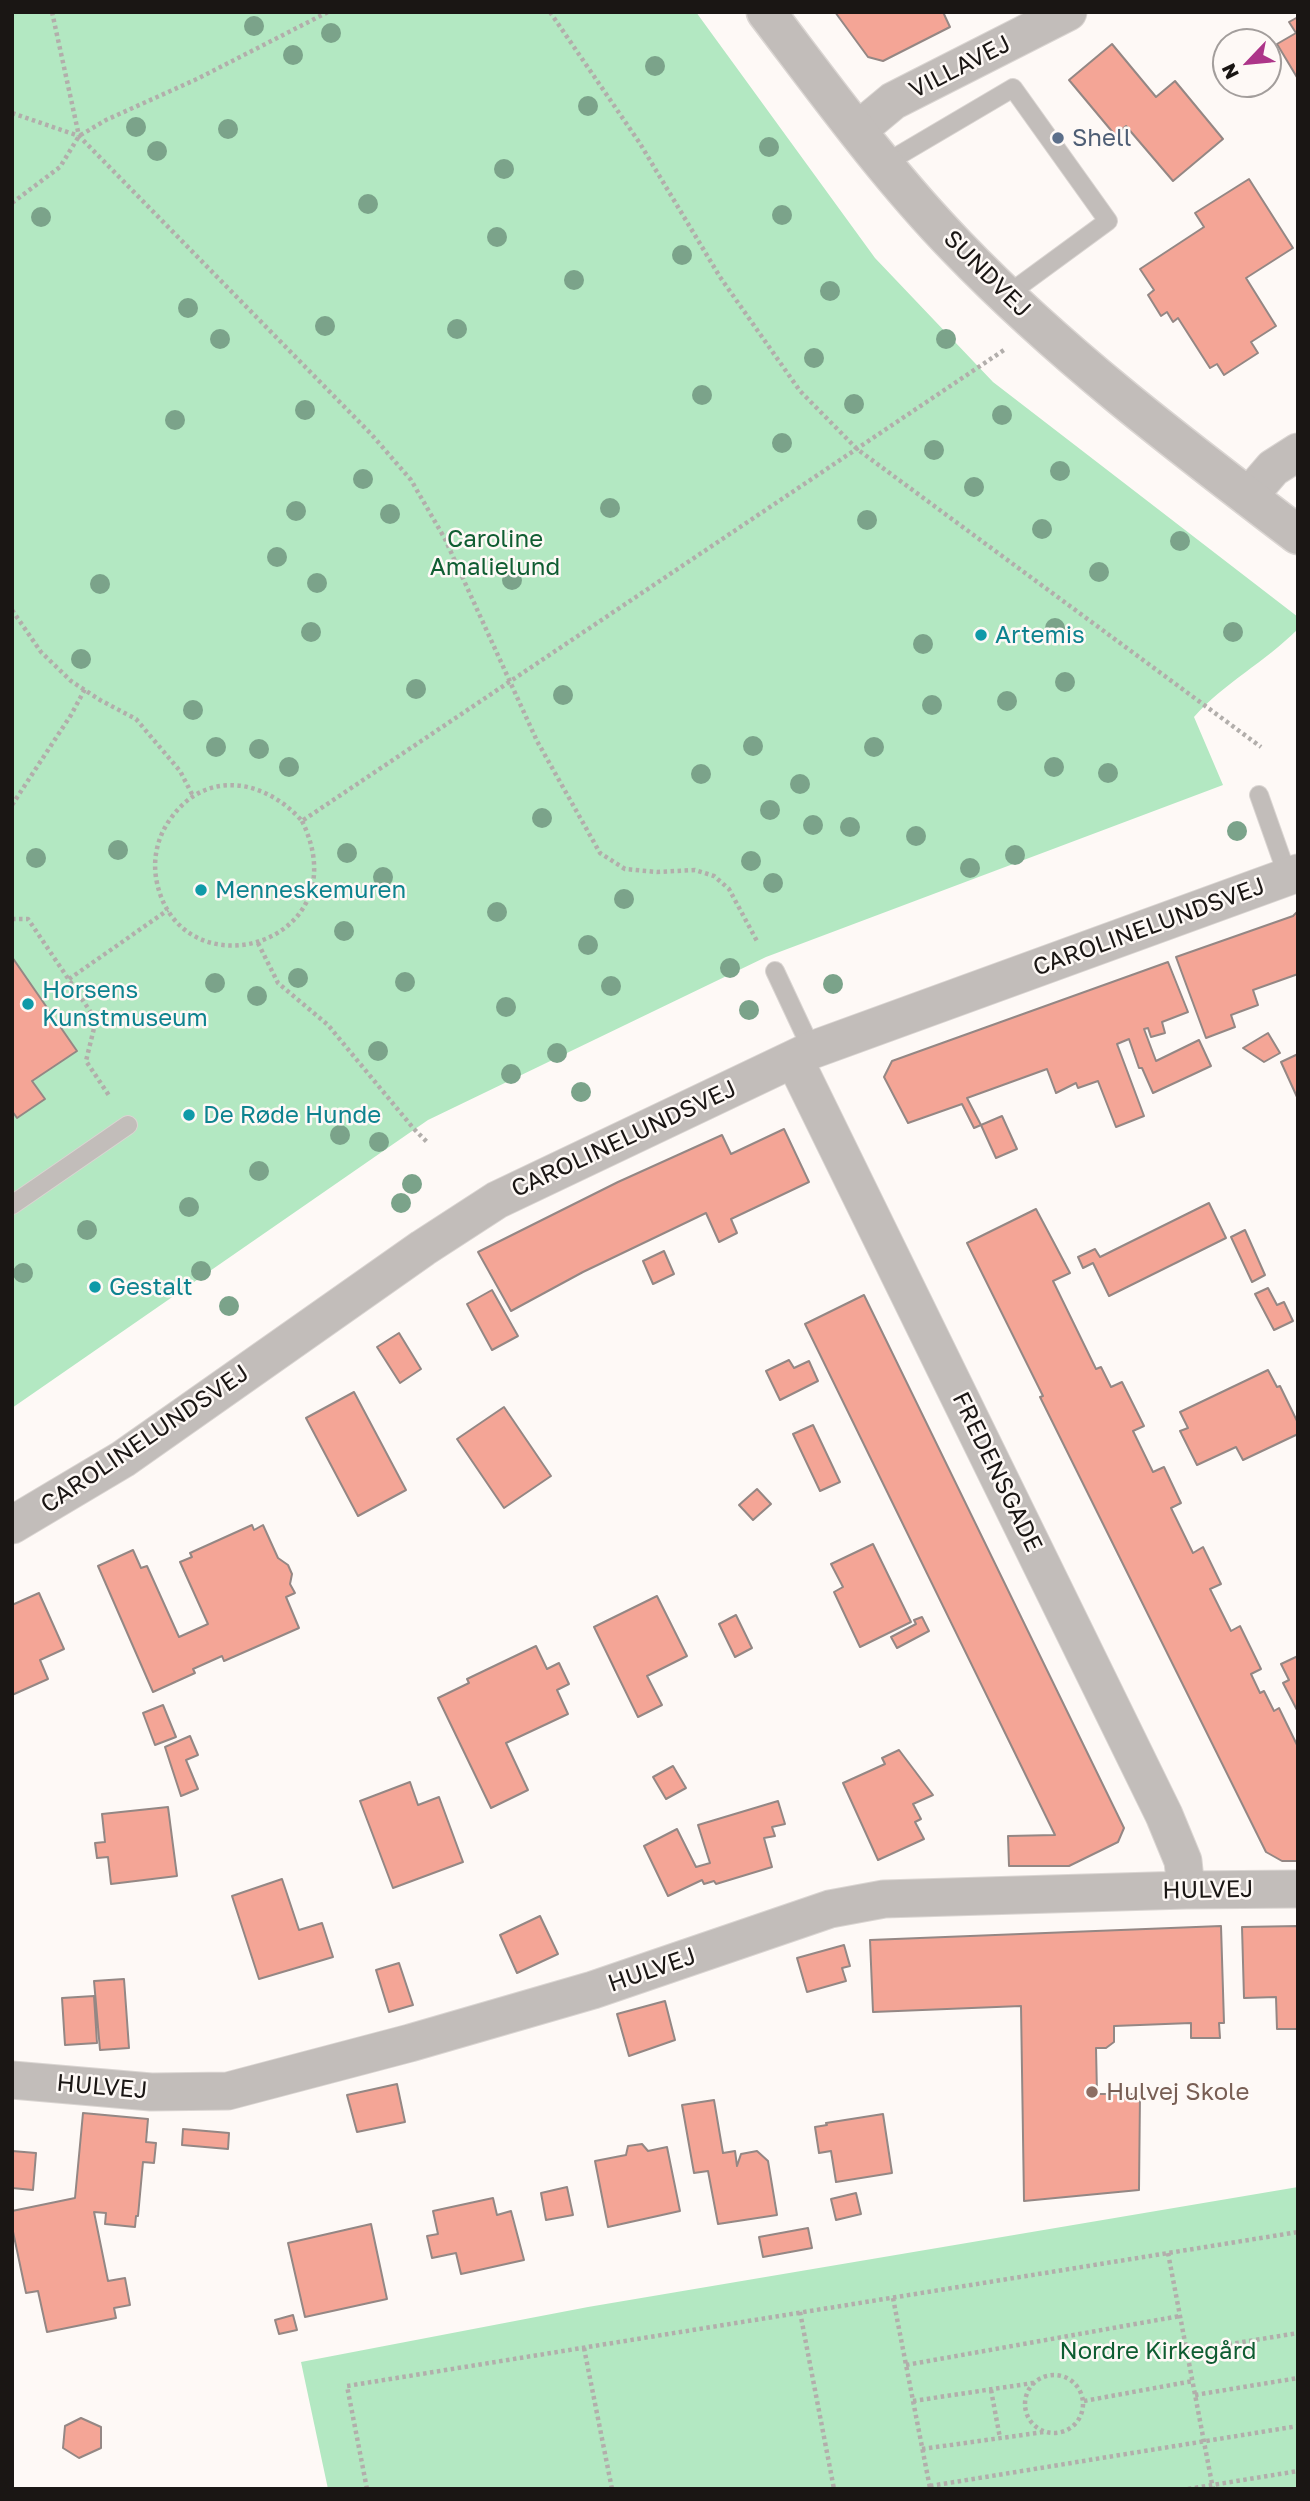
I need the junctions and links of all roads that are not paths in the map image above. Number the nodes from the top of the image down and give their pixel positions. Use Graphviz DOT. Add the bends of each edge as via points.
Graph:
graph roads {
  1 [pos="766,12"];
  2 [pos="1069,12"];
  3 [pos="857,131"];
  4 [pos="884,163"];
  5 [pos="1007,295"];
  6 [pos="1298,452"];
  7 [pos="1248,497"];
  8 [pos="1298,536"];
  9 [pos="1259,795"];
  10 [pos="1293,875"];
  11 [pos="775,971"];
  12 [pos="803,1054"];
  13 [pos="128,1125"];
  14 [pos="12,1205"];
  15 [pos="12,1525"];
  16 [pos="1298,1889"];
  17 [pos="1186,1890"];
  18 [pos="12,2080"];
  1 -- 3 [label="street, SUNDVEJ"];
  2 -- 3 [label="street, VILLAVEJ" via="893,101"];
  3 -- 4 [label="street, SUNDVEJ"];
  4 -- 5 [label="street, SUNDVEJ" via="957,247"];
  4 -- 5 [label="lane" via="1013,88 1108,221"];
  5 -- 7 [label="street, SUNDVEJ" via="1097,377"];
  6 -- 7 [label="street" via="1273,468"];
  7 -- 8 [label="street, SUNDVEJ"];
  9 -- 10 [label="lane"];
  10 -- 12 [label="street, CAROLINELUNDSVEJ"];
  11 -- 12 [label="lane"];
  12 -- 15 [label="street, CAROLINELUNDSVEJ" via="497,1200 123,1459"];
  12 -- 17 [label="street, FREDENSGADE" via="1164,1815 1183,1861"];
  13 -- 14 [label="lane"];
  16 -- 17 [label="street, HULVEJ"];
  17 -- 18 [label="street, HULVEJ" via="884,1899 830,1909 593,1990 228,2091 151,2092"];
}
